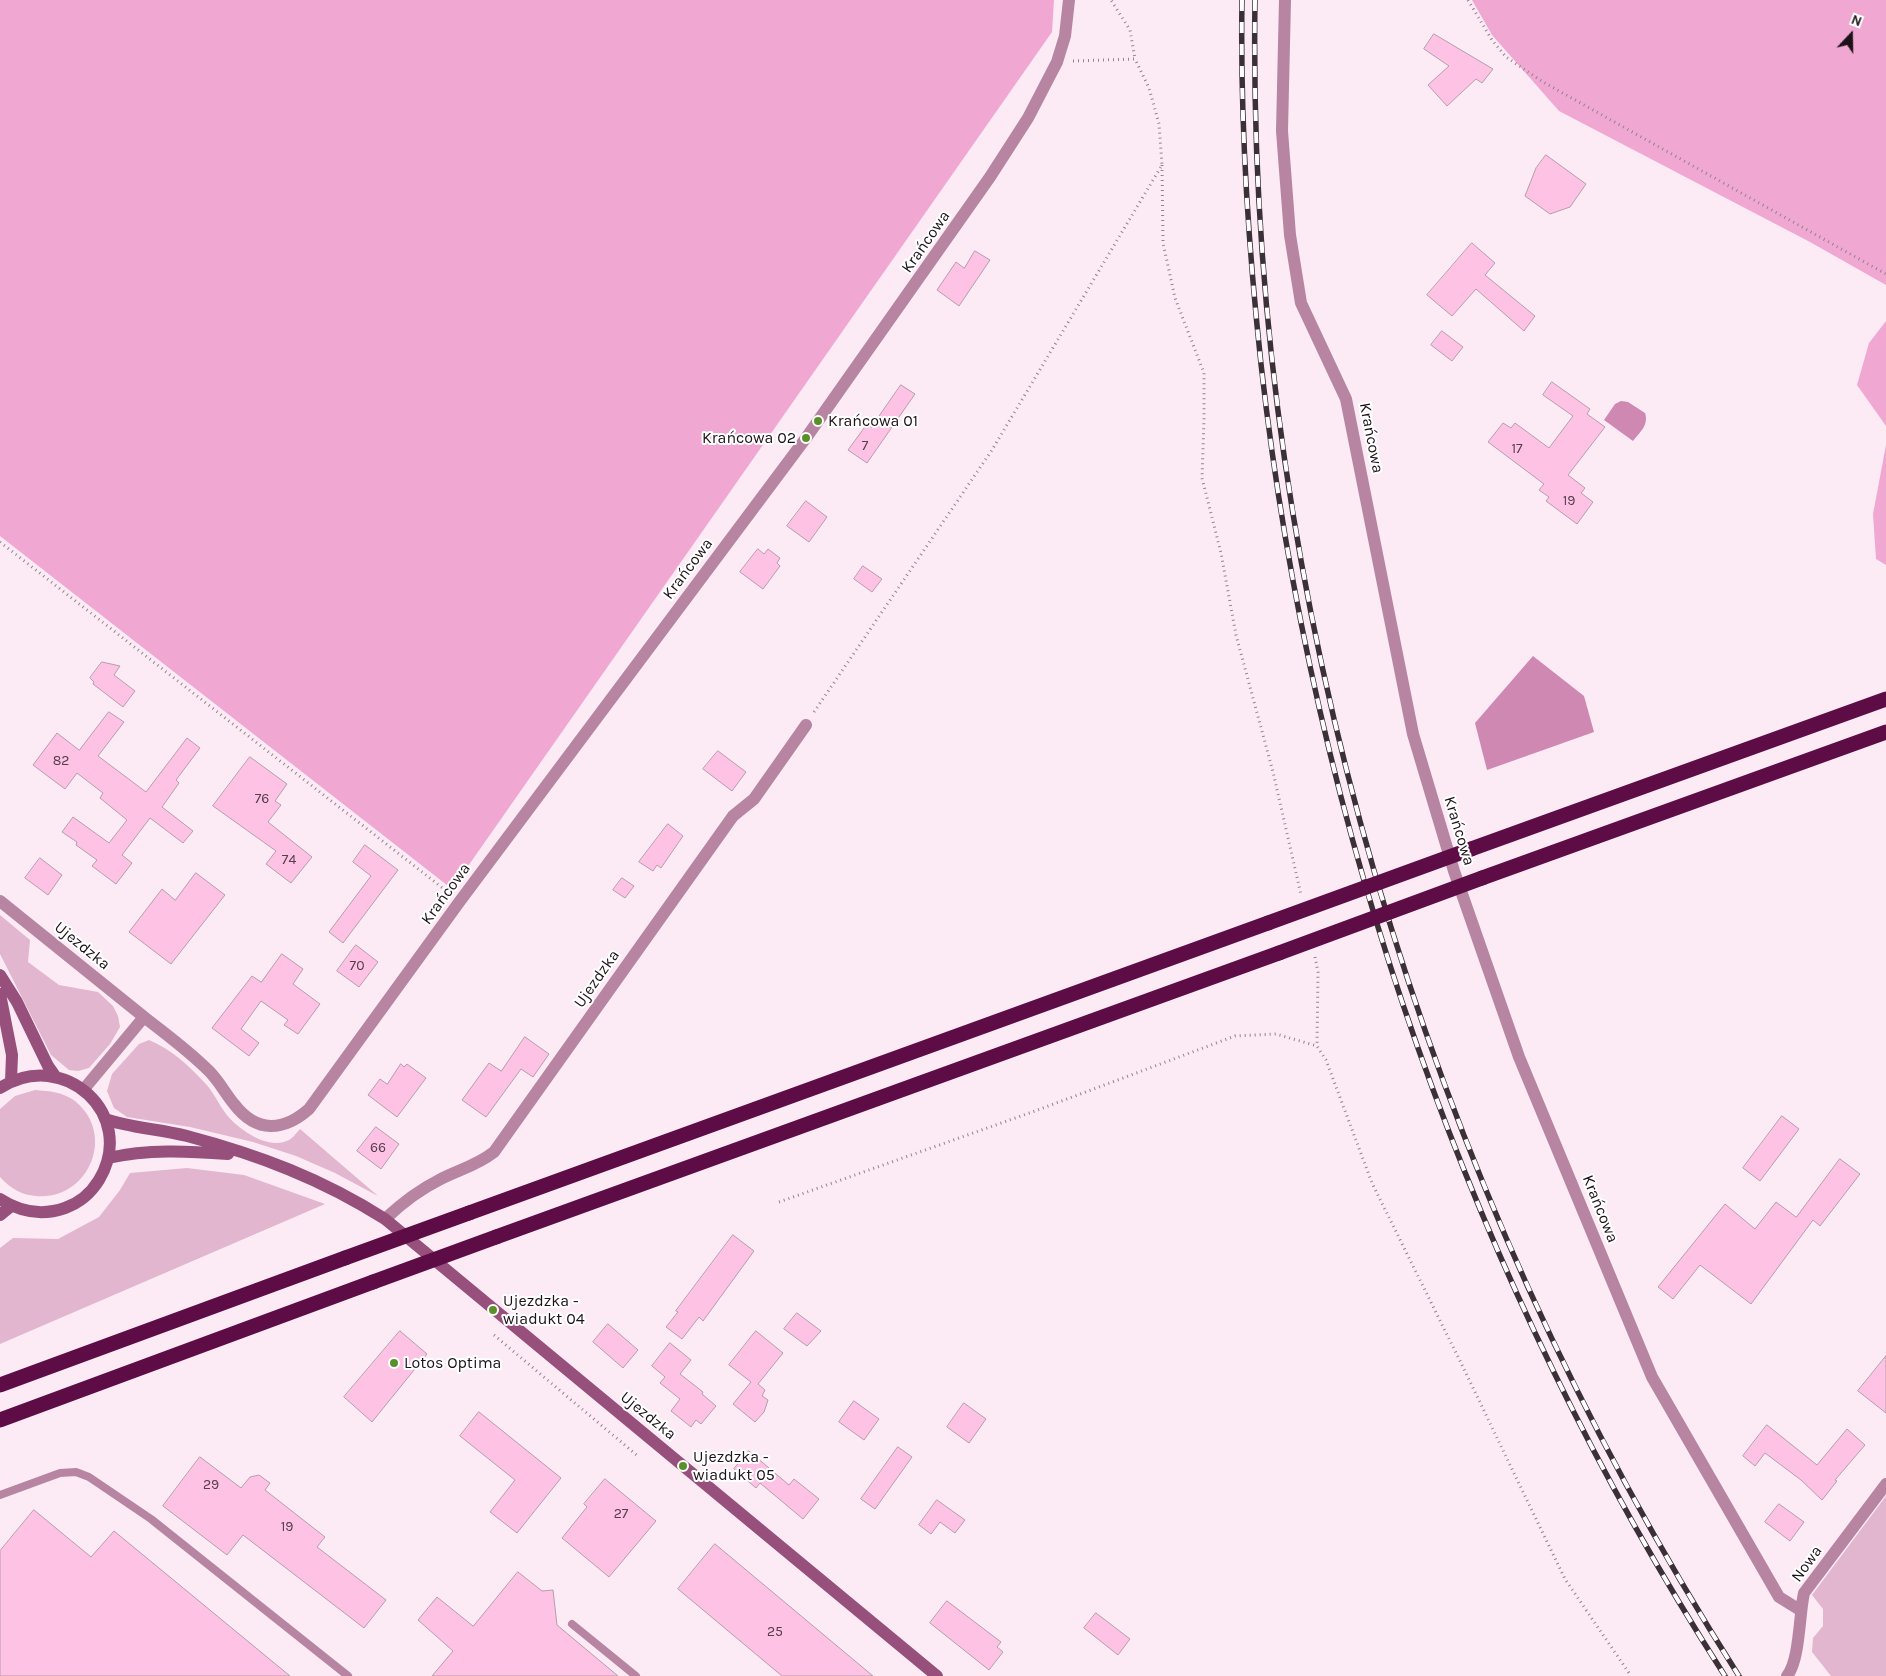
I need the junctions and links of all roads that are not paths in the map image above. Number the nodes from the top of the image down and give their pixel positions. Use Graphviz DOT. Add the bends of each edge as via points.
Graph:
graph roads {
  1 [pos="1069,0"];
  2 [pos="1286,0"];
  3 [pos="1886,698"];
  4 [pos="806,725"];
  5 [pos="1886,732"];
  6 [pos="0,901"];
  7 [pos="0,975"];
  8 [pos="0,994"];
  9 [pos="144,1017"];
  10 [pos="55,1076"];
  11 [pos="11,1081"];
  12 [pos="0,1088"];
  13 [pos="84,1089"];
  14 [pos="105,1119"];
  15 [pos="282,1126"];
  16 [pos="252,1156"];
  17 [pos="108,1158"];
  18 [pos="5,1203"];
  19 [pos="0,1215"];
  20 [pos="384,1219"];
  21 [pos="0,1384"];
  22 [pos="0,1420"];
  23 [pos="1886,1484"];
  24 [pos="0,1495"];
  25 [pos="1800,1610"];
  26 [pos="572,1624"];
  27 [pos="348,1676"];
  28 [pos="636,1676"];
  29 [pos="937,1676"];
  30 [pos="1787,1676"];
  1 -- 15 [label="street, Krańcowa" via="1065,36 1057,62 1023,125 922,276 310,1109 297,1120"];
  2 -- 25 [label="street, Krańcowa" via="1282,131 1290,235 1301,303 1346,399 1413,734 1454,871 1519,1057 1652,1377 1780,1597"];
  3 -- 21 [label="highway, bridge"];
  4 -- 20 [label="street, Ujezdzka" via="754,799 733,816 494,1152 481,1162 439,1180"];
  5 -- 22 [label="highway, bridge"];
  6 -- 9 [label="street, Ujezdzka"];
  7 -- 10 [label="main road"];
  8 -- 11 [label="main road" via="12,1055"];
  9 -- 13 [label="street"];
  9 -- 15 [label="street, Ujezdzka" via="216,1078 235,1106 252,1121"];
  10 -- 11 [label="main road" via="33,1075"];
  10 -- 13 [label="main road"];
  11 -- 12 [label="main road"];
  13 -- 14 [label="main road"];
  14 -- 16 [label="main road, Ujezdzka" via="186,1136"];
  14 -- 17 [label="main road" via="109,1138"];
  16 -- 17 [label="main road, Ujezdzka" via="183,1151"];
  16 -- 20 [label="main road, Ujezdzka" via="332,1188"];
  17 -- 18 [label="main road" via="95,1186 71,1206 41,1213"];
  18 -- 19 [label="main road"];
  20 -- 29 [label="main road, Ujezdzka"];
  23 -- 25 [label="street, Nowa" via="1804,1593"];
  24 -- 27 [label="lane" via="60,1473 76,1472 89,1477 151,1519"];
  25 -- 30 [label="street, Nowa" via="1797,1647"];
  26 -- 28 [label="lane"];
}
